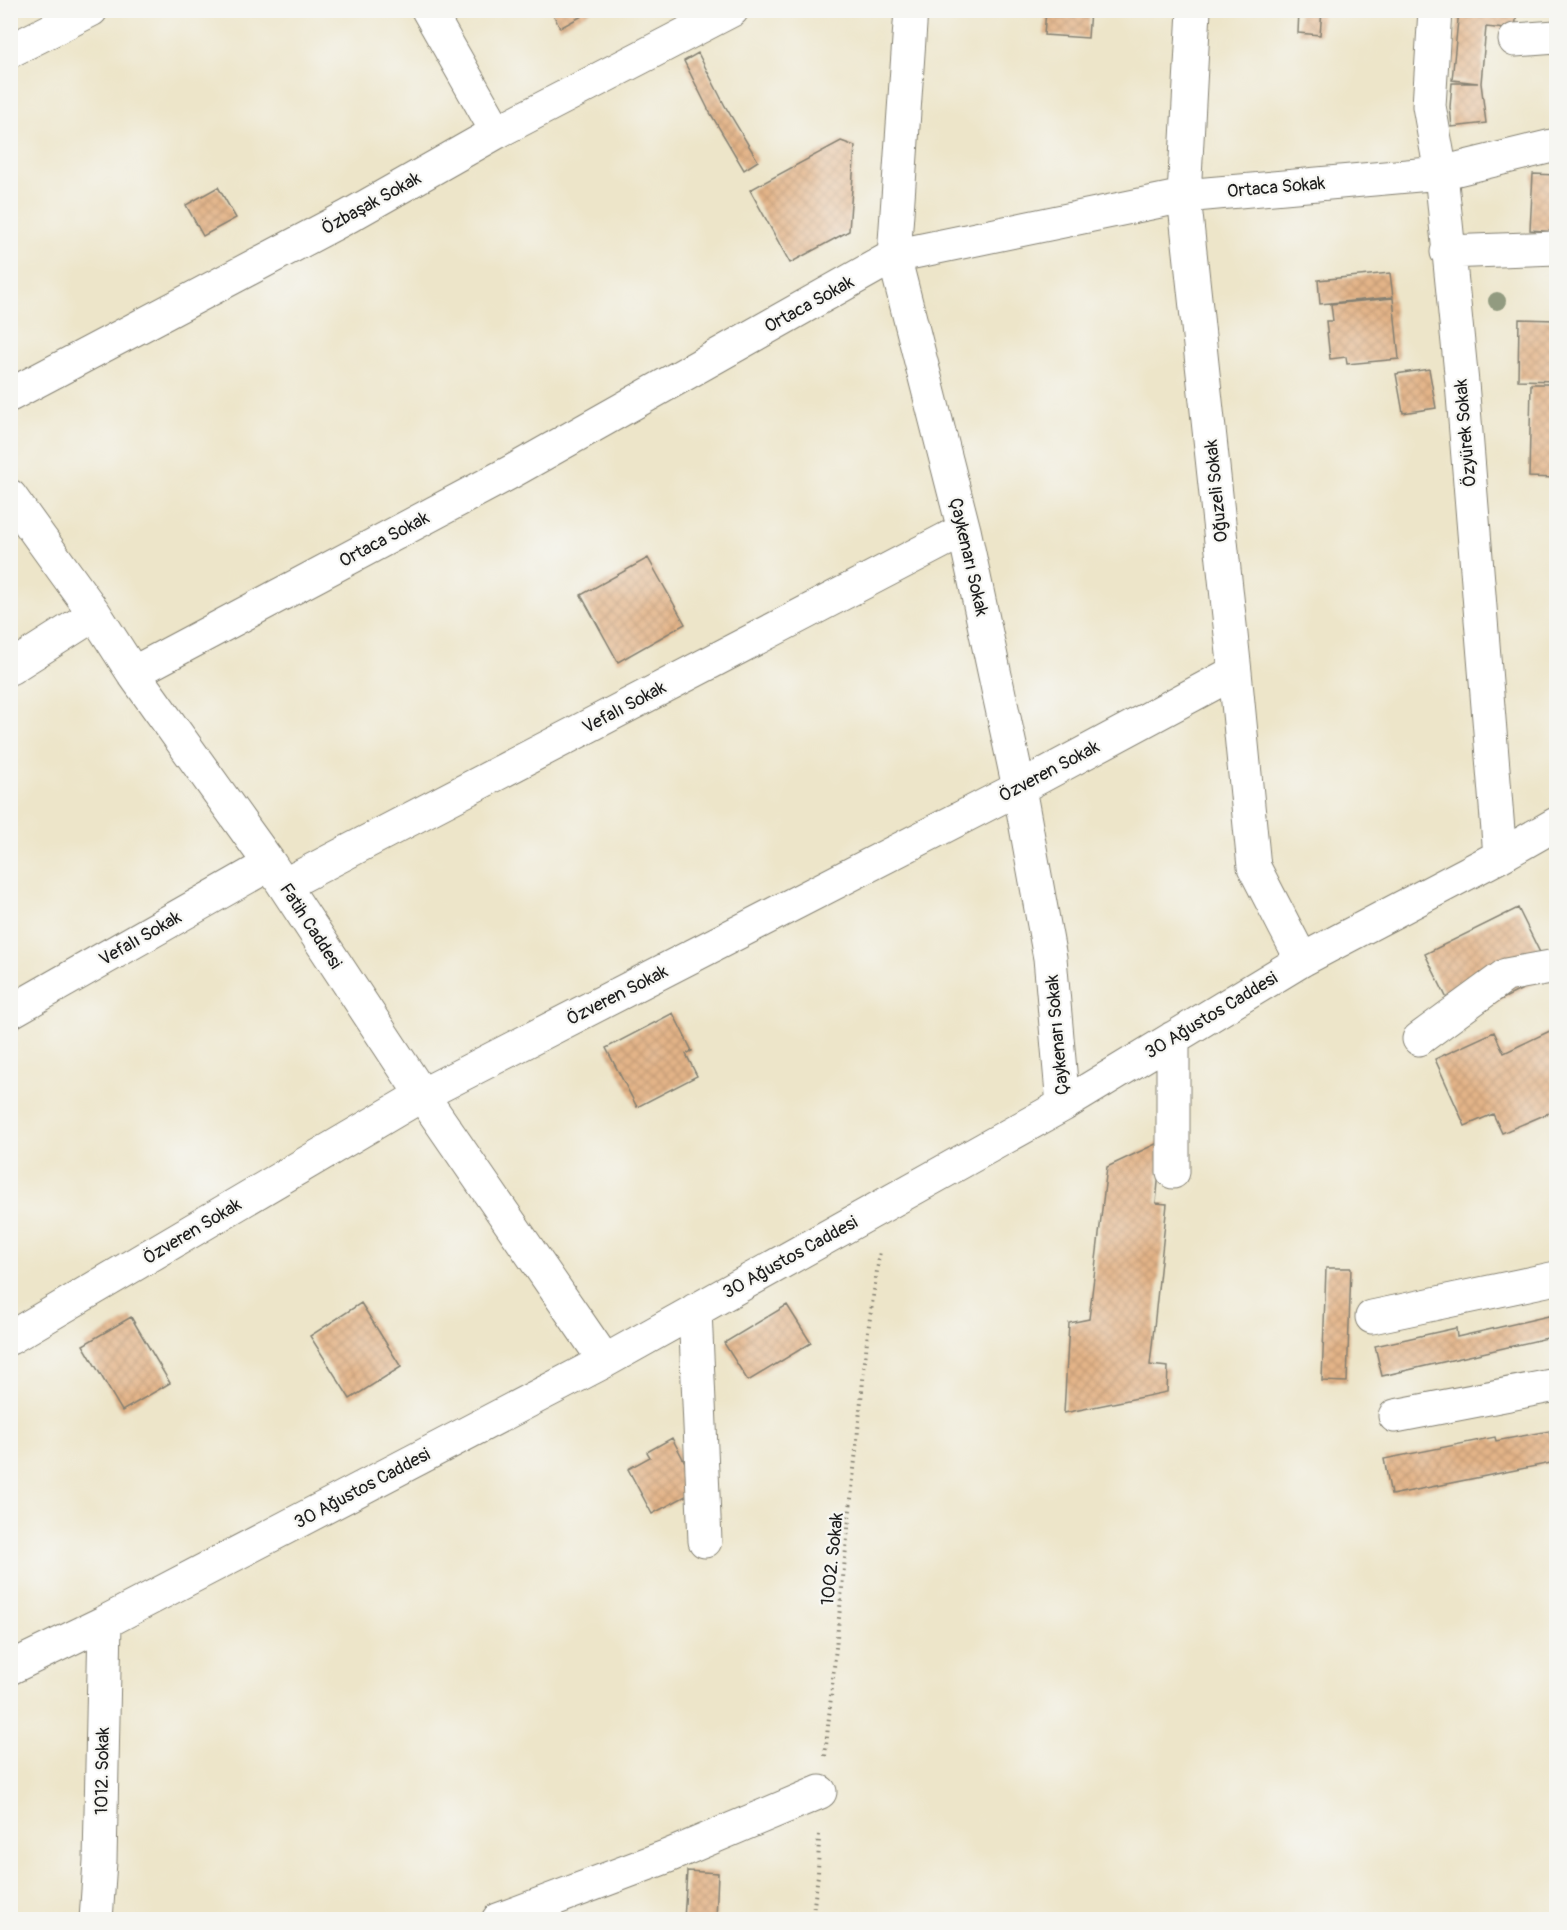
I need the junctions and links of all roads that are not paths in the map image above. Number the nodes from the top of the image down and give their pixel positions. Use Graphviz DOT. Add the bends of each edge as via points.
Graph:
graph roads {
  1 [pos="91,10"];
  2 [pos="428,10"];
  3 [pos="732,10"];
  4 [pos="911,10"];
  5 [pos="1194,10"];
  6 [pos="1435,10"];
  7 [pos="1557,37"];
  8 [pos="1515,40"];
  9 [pos="10,51"];
  10 [pos="497,132"];
  11 [pos="1557,145"];
  12 [pos="1441,172"];
  13 [pos="1184,196"];
  14 [pos="1557,248"];
  15 [pos="1447,252"];
  16 [pos="894,256"];
  17 [pos="10,395"];
  18 [pos="10,496"];
  19 [pos="964,530"];
  20 [pos="95,614"];
  21 [pos="10,668"];
  22 [pos="1235,672"];
  23 [pos="133,673"];
  24 [pos="1019,788"];
  25 [pos="1557,824"];
  26 [pos="1500,856"];
  27 [pos="277,874"];
  28 [pos="1302,960"];
  29 [pos="1557,966"];
  30 [pos="10,1012"];
  31 [pos="1173,1038"];
  32 [pos="1419,1039"];
  33 [pos="422,1095"];
  34 [pos="1063,1105"];
  35 [pos="1173,1172"];
  36 [pos="1557,1278"];
  37 [pos="696,1310"];
  38 [pos="1372,1317"];
  39 [pos="10,1338"];
  40 [pos="604,1361"];
  41 [pos="1557,1385"];
  42 [pos="1395,1416"];
  43 [pos="705,1541"];
  44 [pos="105,1622"];
  45 [pos="10,1668"];
  46 [pos="820,1792"];
  47 [pos="96,1920"];
  48 [pos="498,1920"];
  1 -- 9 [label="street"];
  2 -- 10 [label="street"];
  3 -- 10 [label="street, Özbaşak Sokak"];
  4 -- 16 [label="street, Çaykenarı Sokak"];
  5 -- 13 [label="street, Oğuzeli Sokak"];
  6 -- 12 [label="street, Özyürek Sokak" via="1429,106"];
  7 -- 8 [label="street"];
  10 -- 17 [label="street, Özbaşak Sokak" via="350,216"];
  11 -- 12 [label="street, Ortaca Sokak"];
  12 -- 13 [label="street, Ortaca Sokak"];
  12 -- 15 [label="street, Özyürek Sokak"];
  13 -- 16 [label="street, Ortaca Sokak"];
  13 -- 22 [label="street, Oğuzeli Sokak"];
  14 -- 15 [label="street"];
  15 -- 26 [label="street, Özyürek Sokak" via="1463,395"];
  16 -- 19 [label="street, Çaykenarı Sokak"];
  16 -- 23 [label="street, Ortaca Sokak" via="511,472"];
  18 -- 20 [label="street, Fatih Caddesi"];
  19 -- 24 [label="street, Çaykenarı Sokak"];
  19 -- 27 [label="street, Vefalı Sokak"];
  20 -- 21 [label="street"];
  20 -- 23 [label="street, Fatih Caddesi"];
  22 -- 24 [label="street, Özveren Sokak"];
  22 -- 28 [label="street, Oğuzeli Sokak" via="1254,867"];
  23 -- 27 [label="street, Fatih Caddesi"];
  24 -- 33 [label="street, Özveren Sokak"];
  24 -- 34 [label="street, Çaykenarı Sokak" via="1050,958"];
  25 -- 26 [label="street, 30 Ağustos Caddesi"];
  26 -- 28 [label="street, 30 Ağustos Caddesi"];
  27 -- 30 [label="street, Vefalı Sokak"];
  27 -- 33 [label="street, Fatih Caddesi"];
  28 -- 31 [label="street, 30 Ağustos Caddesi"];
  29 -- 32 [label="street" via="1506,975"];
  31 -- 34 [label="street, 30 Ağustos Caddesi"];
  31 -- 35 [label="street"];
  33 -- 39 [label="street, Özveren Sokak"];
  33 -- 40 [label="street, Fatih Caddesi"];
  34 -- 37 [label="street, 30 Ağustos Caddesi"];
  36 -- 38 [label="street"];
  37 -- 40 [label="street, 30 Ağustos Caddesi"];
  37 -- 43 [label="street"];
  40 -- 44 [label="street, 30 Ağustos Caddesi"];
  41 -- 42 [label="street"];
  44 -- 45 [label="street, 30 Ağustos Caddesi"];
  44 -- 47 [label="street, 1012. Sokak"];
  46 -- 48 [label="street" via="668,1856"];
}
